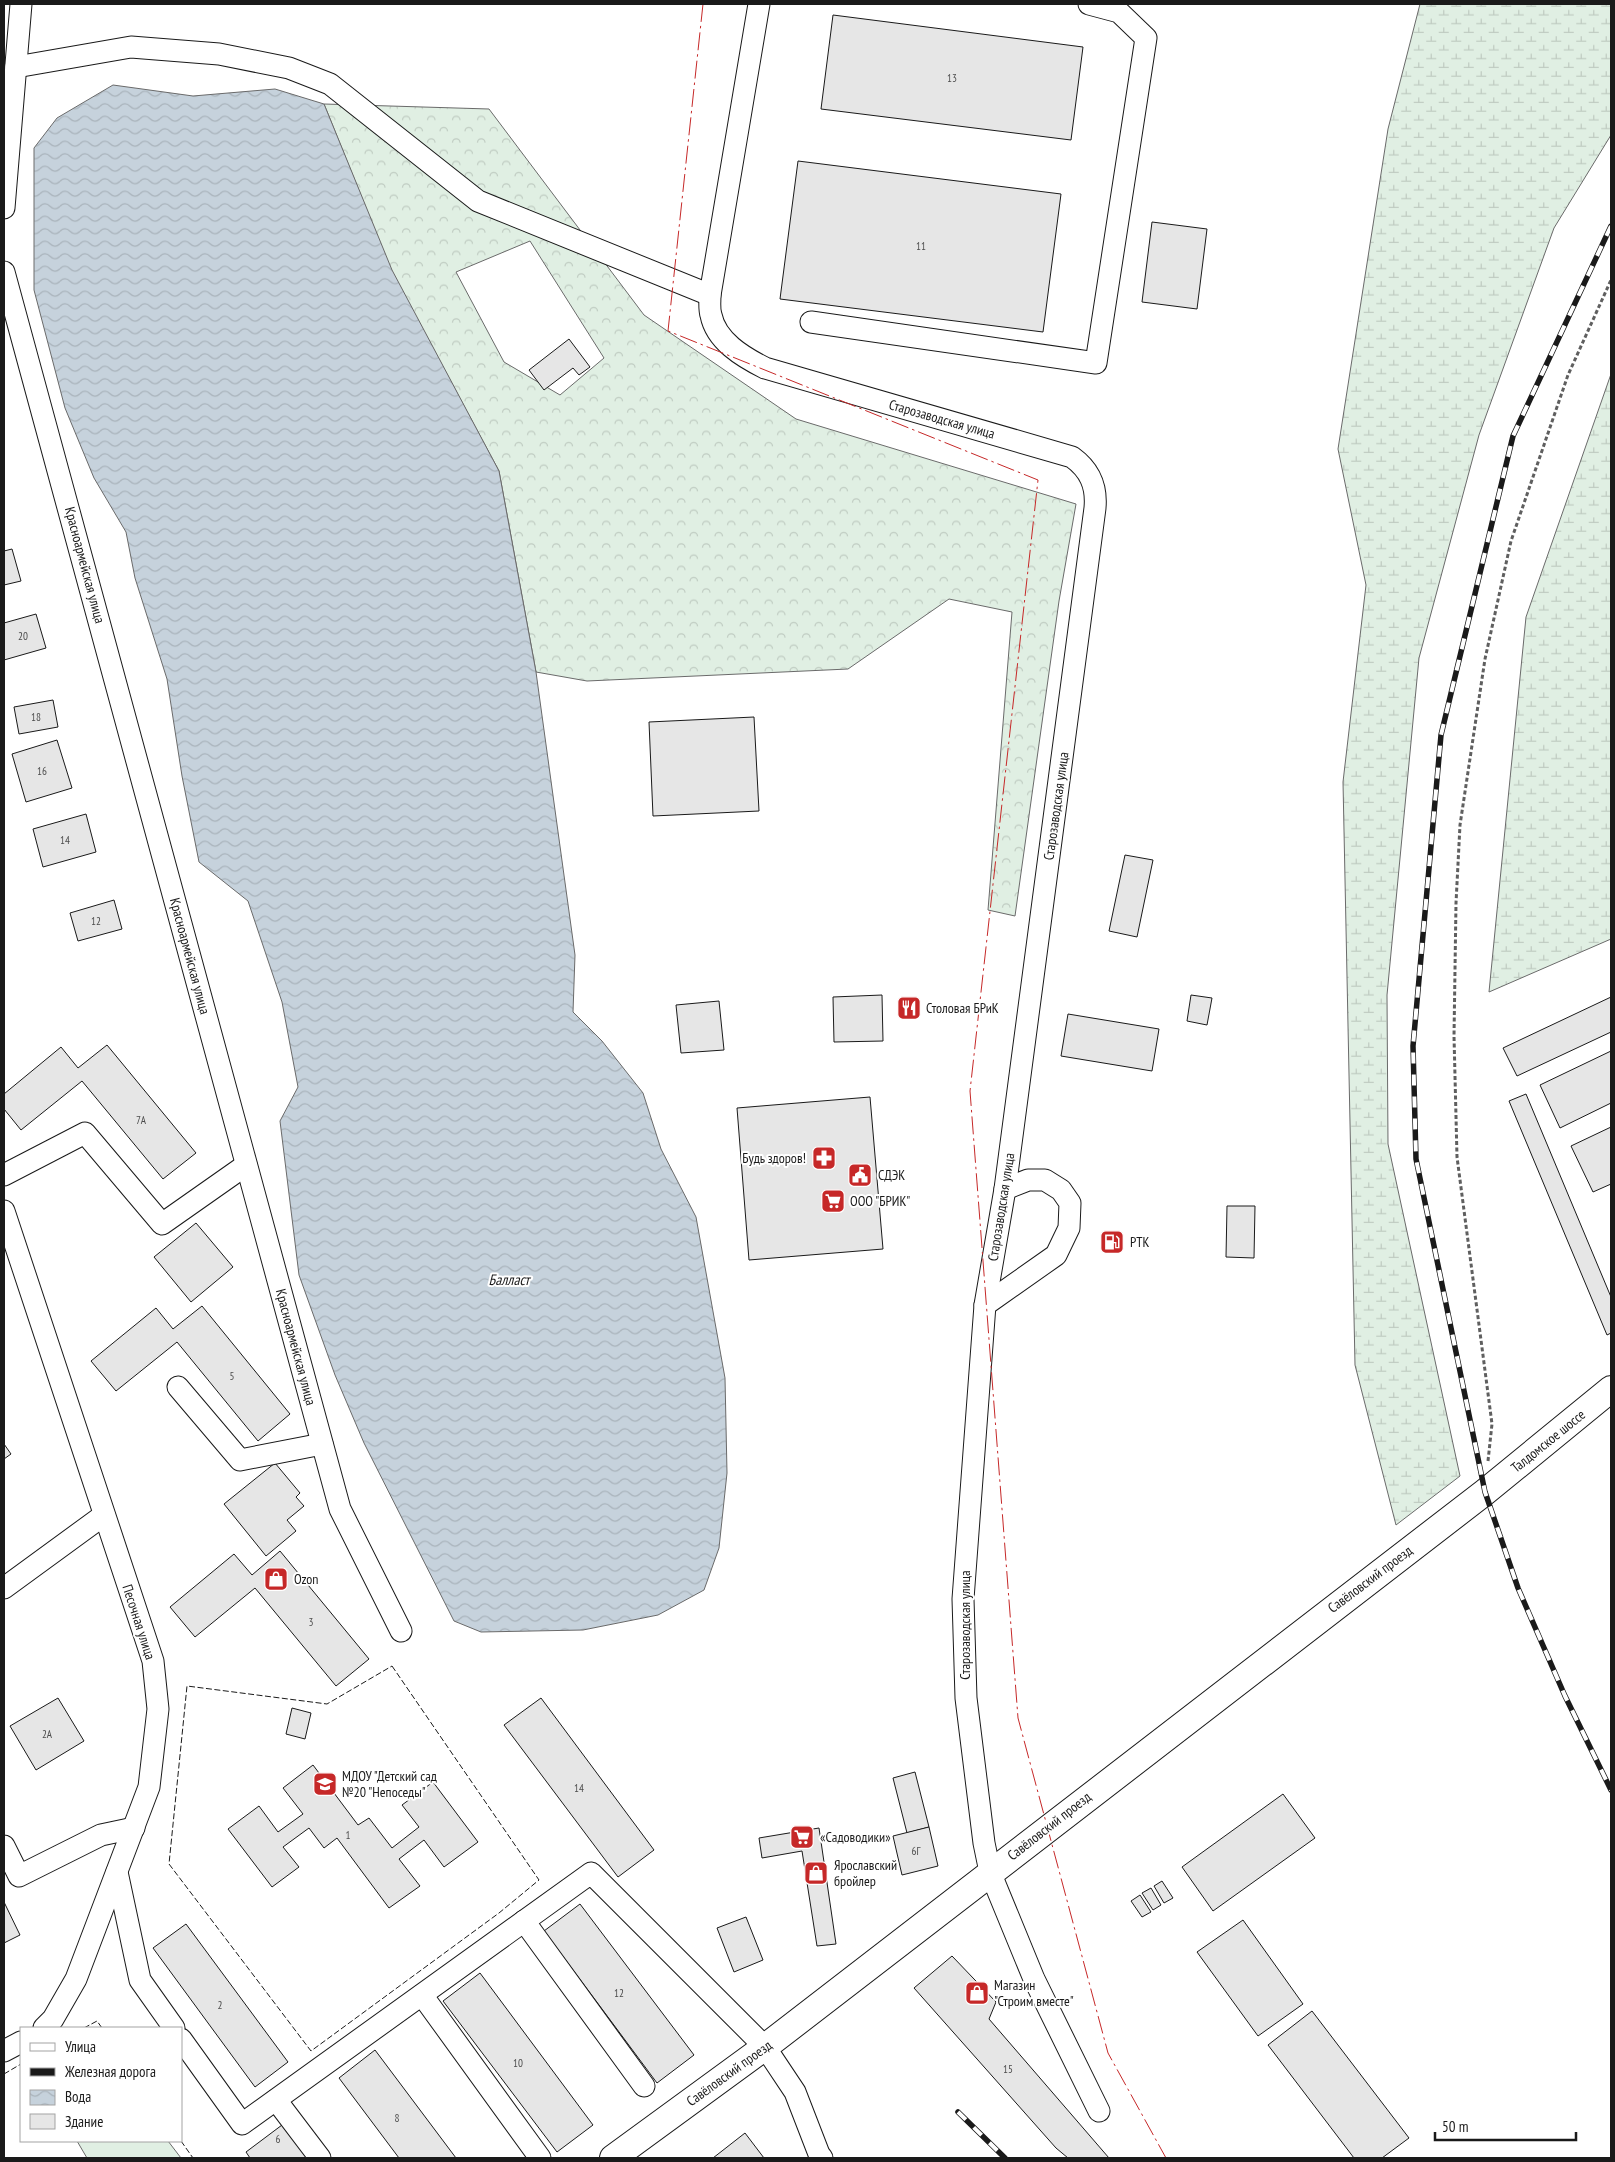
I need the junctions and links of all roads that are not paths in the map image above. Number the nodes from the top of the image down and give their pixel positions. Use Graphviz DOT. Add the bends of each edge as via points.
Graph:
graph roads {
  1 [pos="21,4"];
  2 [pos="759,4"];
  3 [pos="1088,4"];
  4 [pos="1119,8"];
  5 [pos="16,67"];
  6 [pos="4,208"];
  7 [pos="4,272"];
  8 [pos="710,295"];
  9 [pos="811,322"];
  10 [pos="246,1165"];
  11 [pos="4,1175"];
  12 [pos="1005,1189"];
  13 [pos="4,1210"];
  14 [pos="986,1305"];
  15 [pos="178,1387"];
  16 [pos="1611,1389"];
  17 [pos="322,1444"];
  18 [pos="1490,1487"];
  19 [pos="104,1515"];
  20 [pos="4,1588"];
  21 [pos="401,1631"];
  22 [pos="134,1828"];
  23 [pos="4,1846"];
  24 [pos="117,1872"];
  25 [pos="990,1872"];
  26 [pos="11,1880"];
  27 [pos="524,1921"];
  28 [pos="422,1995"];
  29 [pos="45,2027"];
  30 [pos="173,2027"];
  31 [pos="182,2039"];
  32 [pos="20,2043"];
  33 [pos="765,2047"];
  34 [pos="4,2051"];
  35 [pos="644,2086"];
  36 [pos="276,2100"];
  37 [pos="1099,2112"];
  38 [pos="320,2158"];
  39 [pos="540,2158"];
  40 [pos="613,2158"];
  41 [pos="822,2158"];
  1 -- 5 [label="street"];
  2 -- 8 [label="street, Старозаводская улица"];
  3 -- 4 [label="street"];
  4 -- 9 [label="street" via="1146,38 1096,363"];
  5 -- 6 [label="street"];
  5 -- 8 [label="street" via="130,47 219,54 289,68 330,84 478,201"];
  7 -- 10 [label="street, Красноармейская улица"];
  8 -- 12 [label="street, Старозаводская улица" via="716,330 737,351 758,364 1072,457 1092,480 1095,508"];
  10 -- 11 [label="street" via="162,1224 85,1133"];
  10 -- 17 [label="street, Красноармейская улица"];
  12 -- 14 [label="street, Старозаводская улица"];
  12 -- 14 [label="street" via="1028,1180 1045,1180 1061,1190 1070,1203 1069,1228 1056,1255"];
  13 -- 19 [label="street, Песочная улица"];
  14 -- 25 [label="street, Старозаводская улица" via="963,1599 966,1698"];
  15 -- 17 [label="street" via="240,1460"];
  16 -- 18 [label="main road, Талдомское шоссе"];
  17 -- 21 [label="street, Красноармейская улица" via="340,1509"];
  18 -- 25 [label="main road, Савёловский проезд"];
  19 -- 20 [label="street"];
  19 -- 22 [label="street, Песочная улица" via="153,1662 158,1709 150,1787"];
  22 -- 24 [label="street, Песочная улица"];
  22 -- 26 [label="street" via="101,1835"];
  23 -- 26 [label="street"];
  24 -- 29 [label="street, Песочная улица" via="76,1979 54,2019"];
  24 -- 30 [label="street" via="140,1980"];
  25 -- 33 [label="main road, Савёловский проезд"];
  25 -- 37 [label="street, Старозаводская улица" via="1034,1979"];
  27 -- 28 [label="street"];
  27 -- 33 [label="street" via="591,1873"];
  27 -- 35 [label="street"];
  28 -- 36 [label="street"];
  28 -- 39 [label="street"];
  31 -- 36 [label="street" via="242,2124"];
  32 -- 34 [label="street"];
  33 -- 40 [label="main road, Савёловский проезд"];
  33 -- 41 [label="street" via="795,2092"];
  36 -- 38 [label="street"];
}
